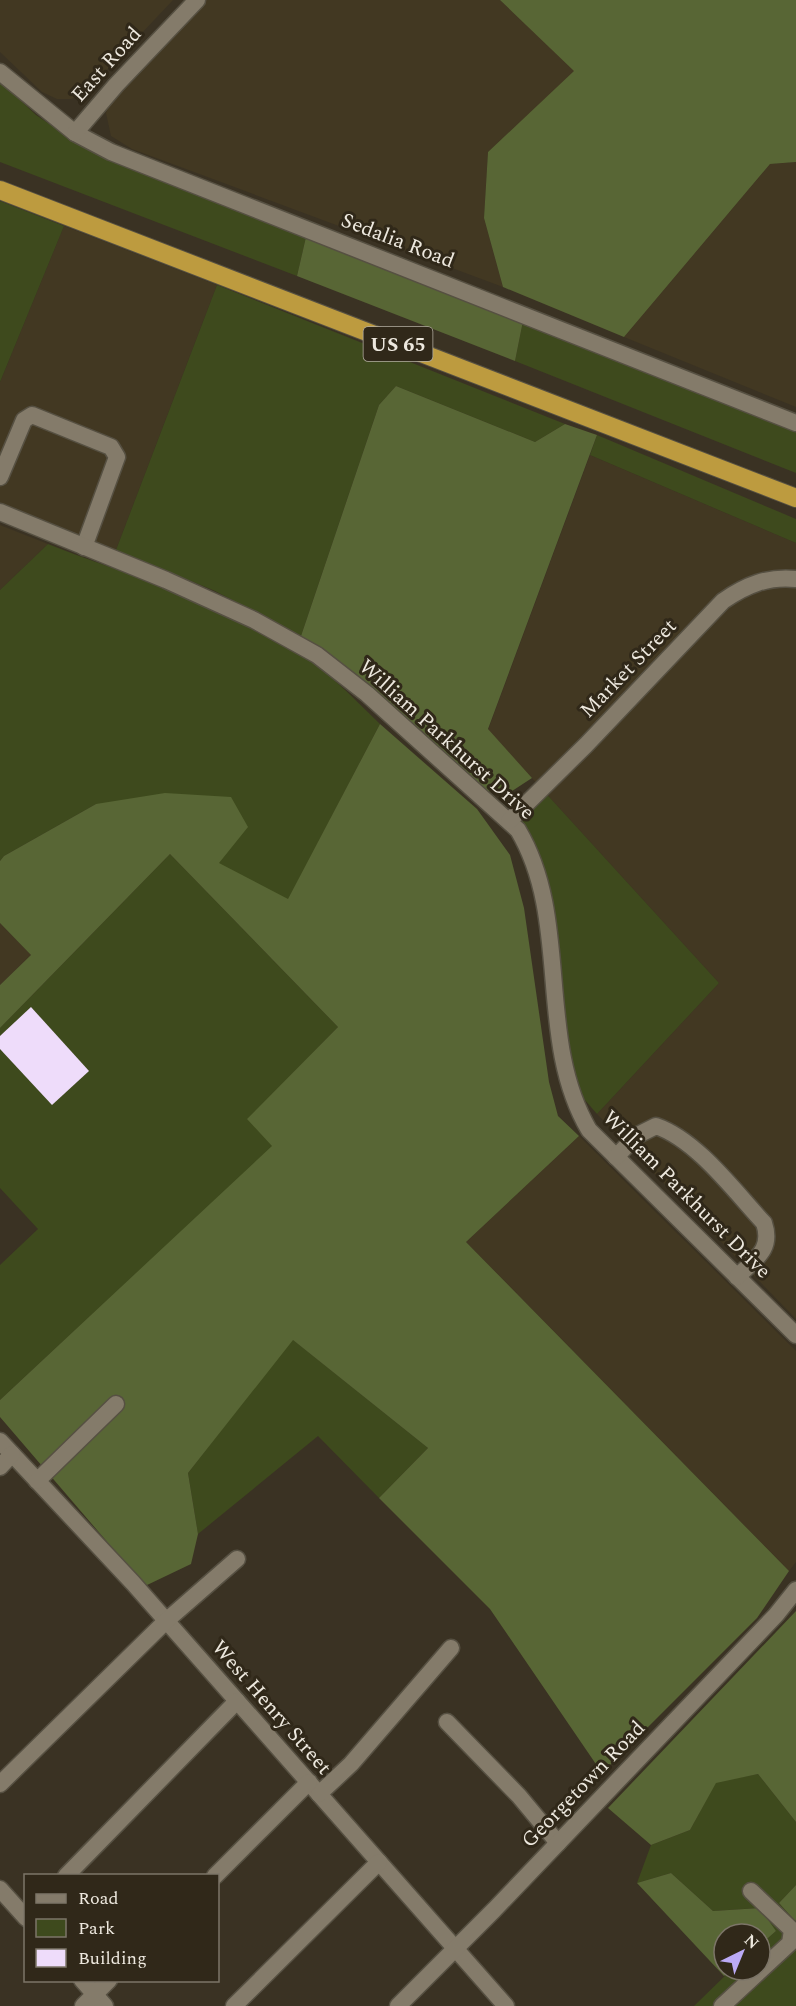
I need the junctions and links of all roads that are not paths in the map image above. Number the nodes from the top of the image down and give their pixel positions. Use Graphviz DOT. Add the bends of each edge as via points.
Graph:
graph roads {
  1 [pos="197,0"];
  2 [pos="0,72"];
  3 [pos="75,134"];
  4 [pos="0,190"];
  5 [pos="796,423"];
  6 [pos="0,477"];
  7 [pos="796,498"];
  8 [pos="0,512"];
  9 [pos="84,547"];
  10 [pos="796,579"];
  11 [pos="509,821"];
  12 [pos="616,1157"];
  13 [pos="737,1277"];
  14 [pos="796,1335"];
  15 [pos="116,1404"];
  16 [pos="0,1441"];
  17 [pos="12,1454"];
  18 [pos="0,1467"];
  19 [pos="37,1481"];
  20 [pos="237,1560"];
  21 [pos="796,1590"];
  22 [pos="166,1621"];
  23 [pos="451,1648"];
  24 [pos="237,1701"];
  25 [pos="447,1722"];
  26 [pos="0,1784"];
  27 [pos="314,1788"];
  28 [pos="558,1843"];
  29 [pos="379,1862"];
  30 [pos="67,1874"];
  31 [pos="216,1874"];
  32 [pos="0,1889"];
  33 [pos="751,1891"];
  34 [pos="24,1916"];
  35 [pos="456,1948"];
  36 [pos="83,1982"];
  37 [pos="108,1982"];
  38 [pos="94,2002"];
  39 [pos="234,2006"];
  40 [pos="398,2006"];
  41 [pos="506,2006"];
  42 [pos="722,2006"];
  1 -- 3 [label="street, East Road"];
  2 -- 3 [label="street, Sedalia Road"];
  3 -- 5 [label="street, Sedalia Road"];
  4 -- 7 [label="highway, US 65"];
  6 -- 9 [label="street" via="24,420 32,416 111,447 117,457"];
  8 -- 9 [label="street, William Parkhurst Drive"];
  9 -- 11 [label="street, William Parkhurst Drive" via="254,620 317,655 367,694"];
  10 -- 11 [label="street, Market Street" via="757,582 723,601"];
  11 -- 12 [label="street, William Parkhurst Drive" via="533,856 546,909 559,1042 577,1110 589,1130"];
  12 -- 13 [label="street, William Parkhurst Drive"];
  12 -- 13 [label="street" via="636,1136 656,1126 681,1138 694,1150 764,1223 769,1237 765,1248"];
  13 -- 14 [label="street, William Parkhurst Drive"];
  15 -- 19 [label="street"];
  16 -- 17 [label="street, West Henry Street"];
  17 -- 18 [label="street"];
  17 -- 19 [label="street, West Henry Street"];
  19 -- 22 [label="street, West Henry Street"];
  20 -- 22 [label="street"];
  21 -- 28 [label="street, Georgetown Road"];
  22 -- 24 [label="street, West Henry Street"];
  22 -- 26 [label="street"];
  23 -- 27 [label="street" via="351,1764"];
  24 -- 27 [label="street, West Henry Street"];
  24 -- 30 [label="street"];
  25 -- 28 [label="street"];
  27 -- 29 [label="street, West Henry Street"];
  27 -- 31 [label="street"];
  28 -- 35 [label="street, Georgetown Road"];
  29 -- 35 [label="street, West Henry Street"];
  29 -- 39 [label="street"];
  32 -- 34 [label="street"];
  33 -- 42 [label="street" via="792,1930 790,1942"];
  35 -- 40 [label="street, Georgetown Road"];
  35 -- 41 [label="street, West Henry Street"];
  36 -- 38 [label="street"];
  37 -- 38 [label="street"];
}
